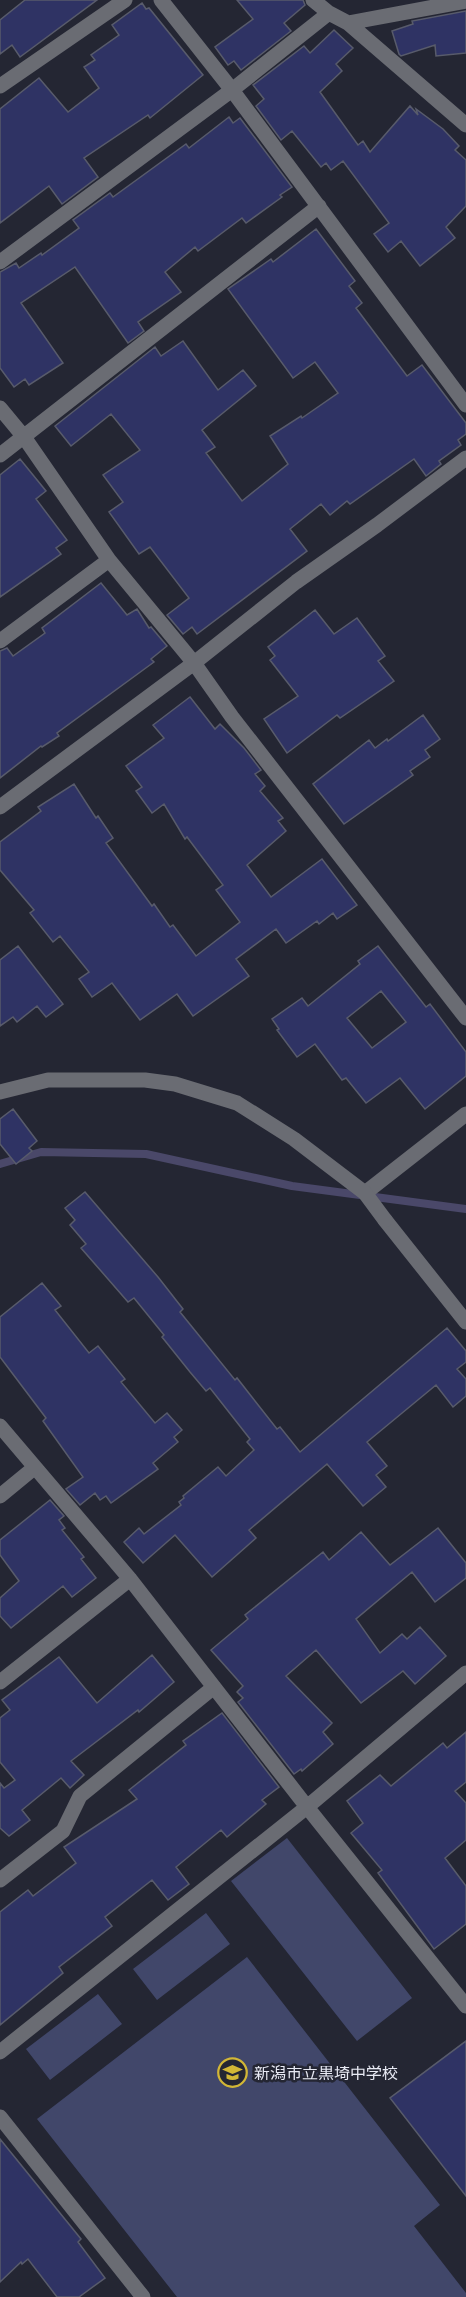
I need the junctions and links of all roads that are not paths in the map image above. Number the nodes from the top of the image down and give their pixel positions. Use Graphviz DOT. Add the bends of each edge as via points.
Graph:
graph roads {
  1 [pos="124,0"];
  2 [pos="161,0"];
  3 [pos="313,0"];
  4 [pos="466,1"];
  5 [pos="329,13"];
  6 [pos="348,23"];
  7 [pos="0,86"];
  8 [pos="232,90"];
  9 [pos="466,125"];
  10 [pos="319,206"];
  11 [pos="0,262"];
  12 [pos="466,405"];
  13 [pos="0,408"];
  14 [pos="24,437"];
  15 [pos="0,455"];
  16 [pos="466,458"];
  17 [pos="109,560"];
  18 [pos="0,641"];
  19 [pos="195,663"];
  20 [pos="0,807"];
  21 [pos="466,1018"];
  22 [pos="0,1092"];
  23 [pos="466,1114"];
  24 [pos="365,1193"];
  25 [pos="466,1322"];
  26 [pos="0,1426"];
  27 [pos="34,1468"];
  28 [pos="0,1496"];
  29 [pos="130,1579"];
  30 [pos="466,1673"];
  31 [pos="0,1682"];
  32 [pos="213,1687"];
  33 [pos="307,1806"];
  34 [pos="0,1880"];
  35 [pos="466,2006"];
  36 [pos="0,2052"];
  37 [pos="0,2116"];
  38 [pos="144,2297"];
  1 -- 7 [label="street"];
  2 -- 8 [label="street"];
  3 -- 5 [label="street"];
  4 -- 6 [label="street"];
  5 -- 6 [label="street"];
  5 -- 8 [label="street"];
  6 -- 9 [label="street"];
  8 -- 10 [label="street"];
  8 -- 11 [label="street"];
  10 -- 12 [label="street"];
  10 -- 14 [label="street"];
  13 -- 14 [label="street"];
  14 -- 15 [label="street"];
  14 -- 17 [label="street"];
  16 -- 19 [label="street" via="296,582"];
  17 -- 18 [label="street"];
  17 -- 19 [label="street"];
  19 -- 20 [label="street"];
  19 -- 21 [label="street" via="232,717"];
  22 -- 24 [label="street" via="48,1080 145,1080 176,1084 237,1103 294,1139"];
  23 -- 24 [label="street"];
  24 -- 25 [label="street"];
  26 -- 27 [label="street"];
  27 -- 28 [label="street"];
  27 -- 29 [label="street"];
  29 -- 31 [label="street"];
  29 -- 32 [label="street"];
  30 -- 33 [label="street"];
  32 -- 33 [label="street"];
  32 -- 34 [label="street" via="80,1796 63,1831"];
  33 -- 35 [label="street"];
  33 -- 36 [label="street"];
  37 -- 38 [label="street"];
}
